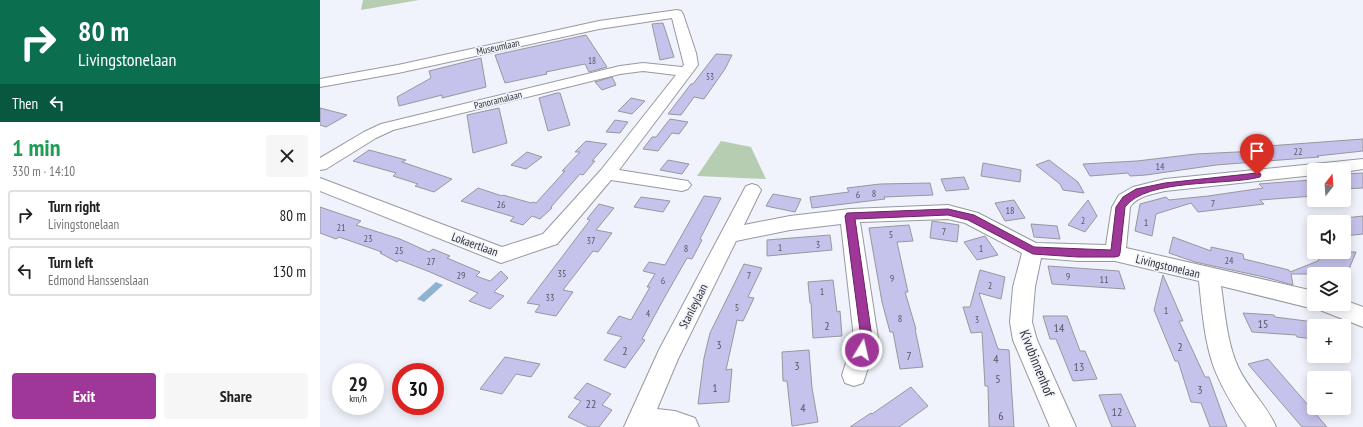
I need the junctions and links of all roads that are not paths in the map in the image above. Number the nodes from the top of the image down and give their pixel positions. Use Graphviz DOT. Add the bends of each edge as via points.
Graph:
graph roads {
  1 [pos="677,14"];
  2 [pos="685,72"];
  3 [pos="320,83"];
  4 [pos="1363,164"];
  5 [pos="320,165"];
  6 [pos="607,174"];
  7 [pos="320,184"];
  8 [pos="682,185"];
  9 [pos="752,190"];
  10 [pos="740,214"];
  11 [pos="850,216"];
  12 [pos="790,223"];
  13 [pos="730,235"];
  14 [pos="1033,250"];
  15 [pos="1115,253"];
  16 [pos="1209,276"];
  17 [pos="1307,298"];
  18 [pos="1351,310"];
  19 [pos="1362,313"];
  20 [pos="854,375"];
  21 [pos="637,425"];
  22 [pos="686,427"];
  23 [pos="1063,427"];
  24 [pos="1262,427"];
  1 -- 2 [label="street, Lokaertlaan" via="689,53 690,65"];
  1 -- 3 [label="street, Museumlaan" via="599,25 398,69"];
  2 -- 5 [label="street, Panoramalaan" via="643,67 620,70 387,128 370,135"];
  2 -- 6 [label="street, Lokaertlaan"];
  4 -- 15 [label="street" via="1165,185 1139,191 1126,199 1121,207"];
  6 -- 7 [label="street, Lokaertlaan" via="550,239 501,255"];
  6 -- 8 [label="street"];
  9 -- 10 [label="street, Stanleylaan"];
  10 -- 12 [label="street, Livingstonelaan"];
  10 -- 13 [label="street, Stanleylaan"];
  11 -- 12 [label="street, Livingstonelaan"];
  11 -- 14 [label="street, Livingstonelaan" via="948,212 971,218"];
  11 -- 20 [label="street" via="866,338"];
  12 -- 13 [label="street, Livingstonelaan"];
  13 -- 21 [label="street, Stanleylaan" via="667,357"];
  14 -- 15 [label="street, Livingstonelaan"];
  14 -- 23 [label="street, Kivubinnenhof" via="1024,287 1021,322 1025,340"];
  15 -- 16 [label="street, Livingstonelaan"];
  16 -- 17 [label="street, Livingstonelaan"];
  16 -- 24 [label="street" via="1215,326 1226,367"];
  18 -- 19 [label="street"];
  21 -- 22 [label="street" via="659,422"];
}
